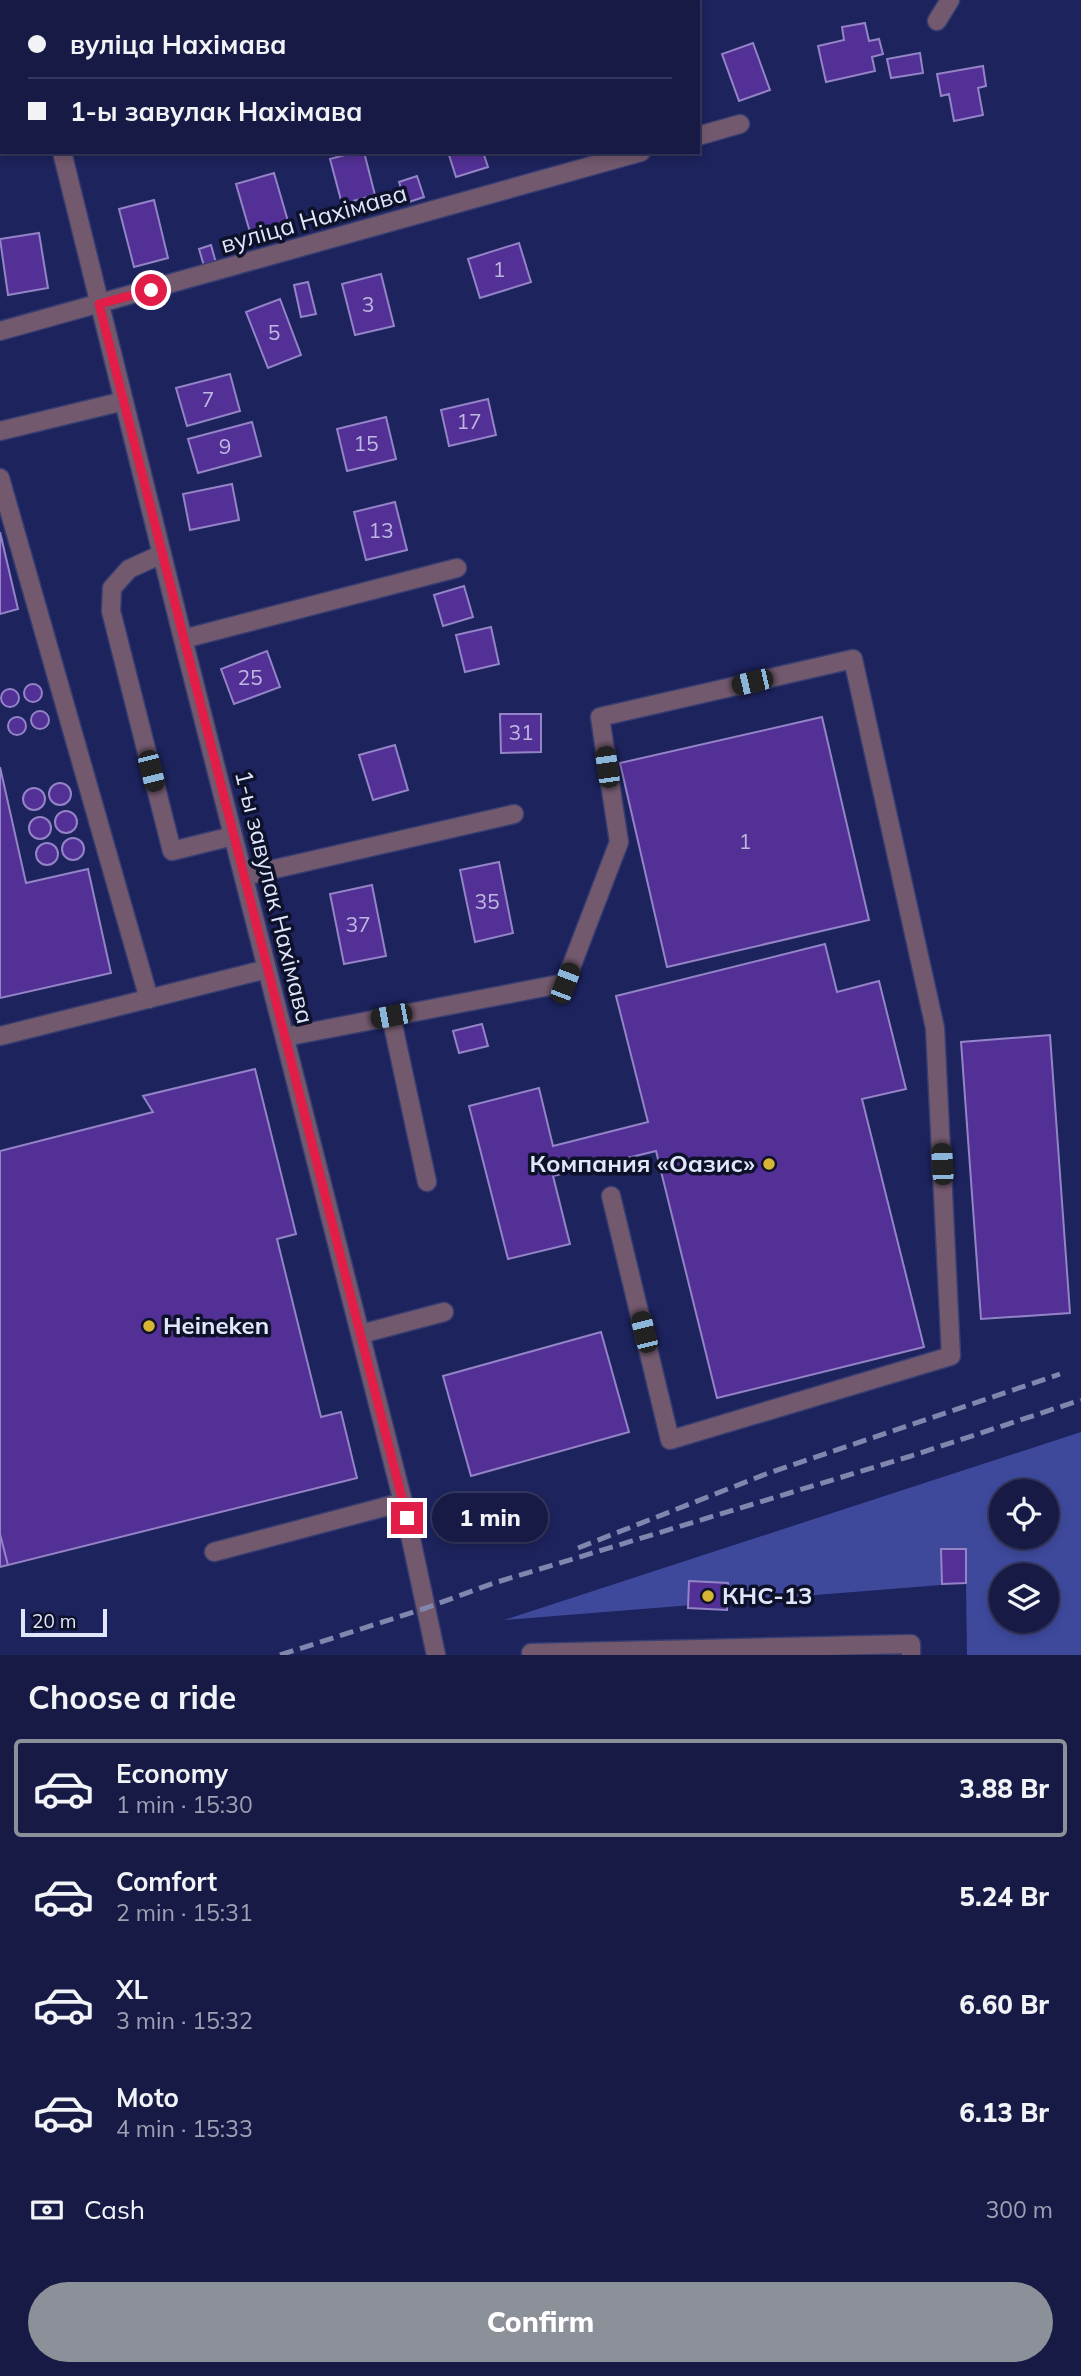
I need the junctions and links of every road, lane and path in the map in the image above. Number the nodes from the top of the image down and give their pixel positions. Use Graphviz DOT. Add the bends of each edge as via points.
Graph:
graph roads {
  1 [pos="950,0"];
  2 [pos="937,21"];
  3 [pos="740,124"];
  4 [pos="700,135"];
  5 [pos="62,154"];
  6 [pos="634,154"];
  7 [pos="99,304"];
  8 [pos="0,331"];
  9 [pos="124,401"];
  10 [pos="0,431"];
  11 [pos="0,478"];
  12 [pos="162,554"];
  13 [pos="457,568"];
  14 [pos="183,639"];
  15 [pos="514,814"];
  16 [pos="233,836"];
  17 [pos="244,876"];
  18 [pos="267,969"];
  19 [pos="149,999"];
  20 [pos="391,1016"];
  21 [pos="0,1036"];
  22 [pos="285,1037"];
  23 [pos="428,1182"];
  24 [pos="611,1196"];
  25 [pos="444,1312"];
  26 [pos="361,1334"];
  27 [pos="403,1502"];
  28 [pos="214,1552"];
  29 [pos="531,1653"];
  30 [pos="436,1655"];
  31 [pos="911,1655"];
  1 -- 2 [label="street"];
  3 -- 4 [label="street"];
  5 -- 7 [label="street, 1-ы завулак Нахімава"];
  6 -- 7 [label="street, вуліца Нахімава"];
  7 -- 8 [label="street, вуліца Нахімава"];
  7 -- 9 [label="street, 1-ы завулак Нахімава"];
  9 -- 10 [label="street"];
  9 -- 12 [label="street, 1-ы завулак Нахімава"];
  11 -- 19 [label="street"];
  12 -- 14 [label="street, 1-ы завулак Нахімава"];
  12 -- 16 [label="street" via="129,569 112,588 111,611 172,851"];
  13 -- 14 [label="street"];
  14 -- 16 [label="street, 1-ы завулак Нахімава"];
  15 -- 17 [label="street"];
  16 -- 17 [label="street, 1-ы завулак Нахімава"];
  17 -- 18 [label="street, 1-ы завулак Нахімава"];
  18 -- 19 [label="street"];
  18 -- 22 [label="street, 1-ы завулак Нахімава"];
  19 -- 21 [label="street"];
  20 -- 22 [label="street"];
  20 -- 23 [label="street"];
  20 -- 24 [label="street" via="565,983 619,842 600,717 853,659 935,1028 951,1356 670,1440"];
  22 -- 26 [label="street, 1-ы завулак Нахімава"];
  25 -- 26 [label="street"];
  26 -- 27 [label="street, 1-ы завулак Нахімава"];
  27 -- 28 [label="street"];
  27 -- 30 [label="street, 1-ы завулак Нахімава"];
  29 -- 31 [label="street" via="911,1644"];
}
